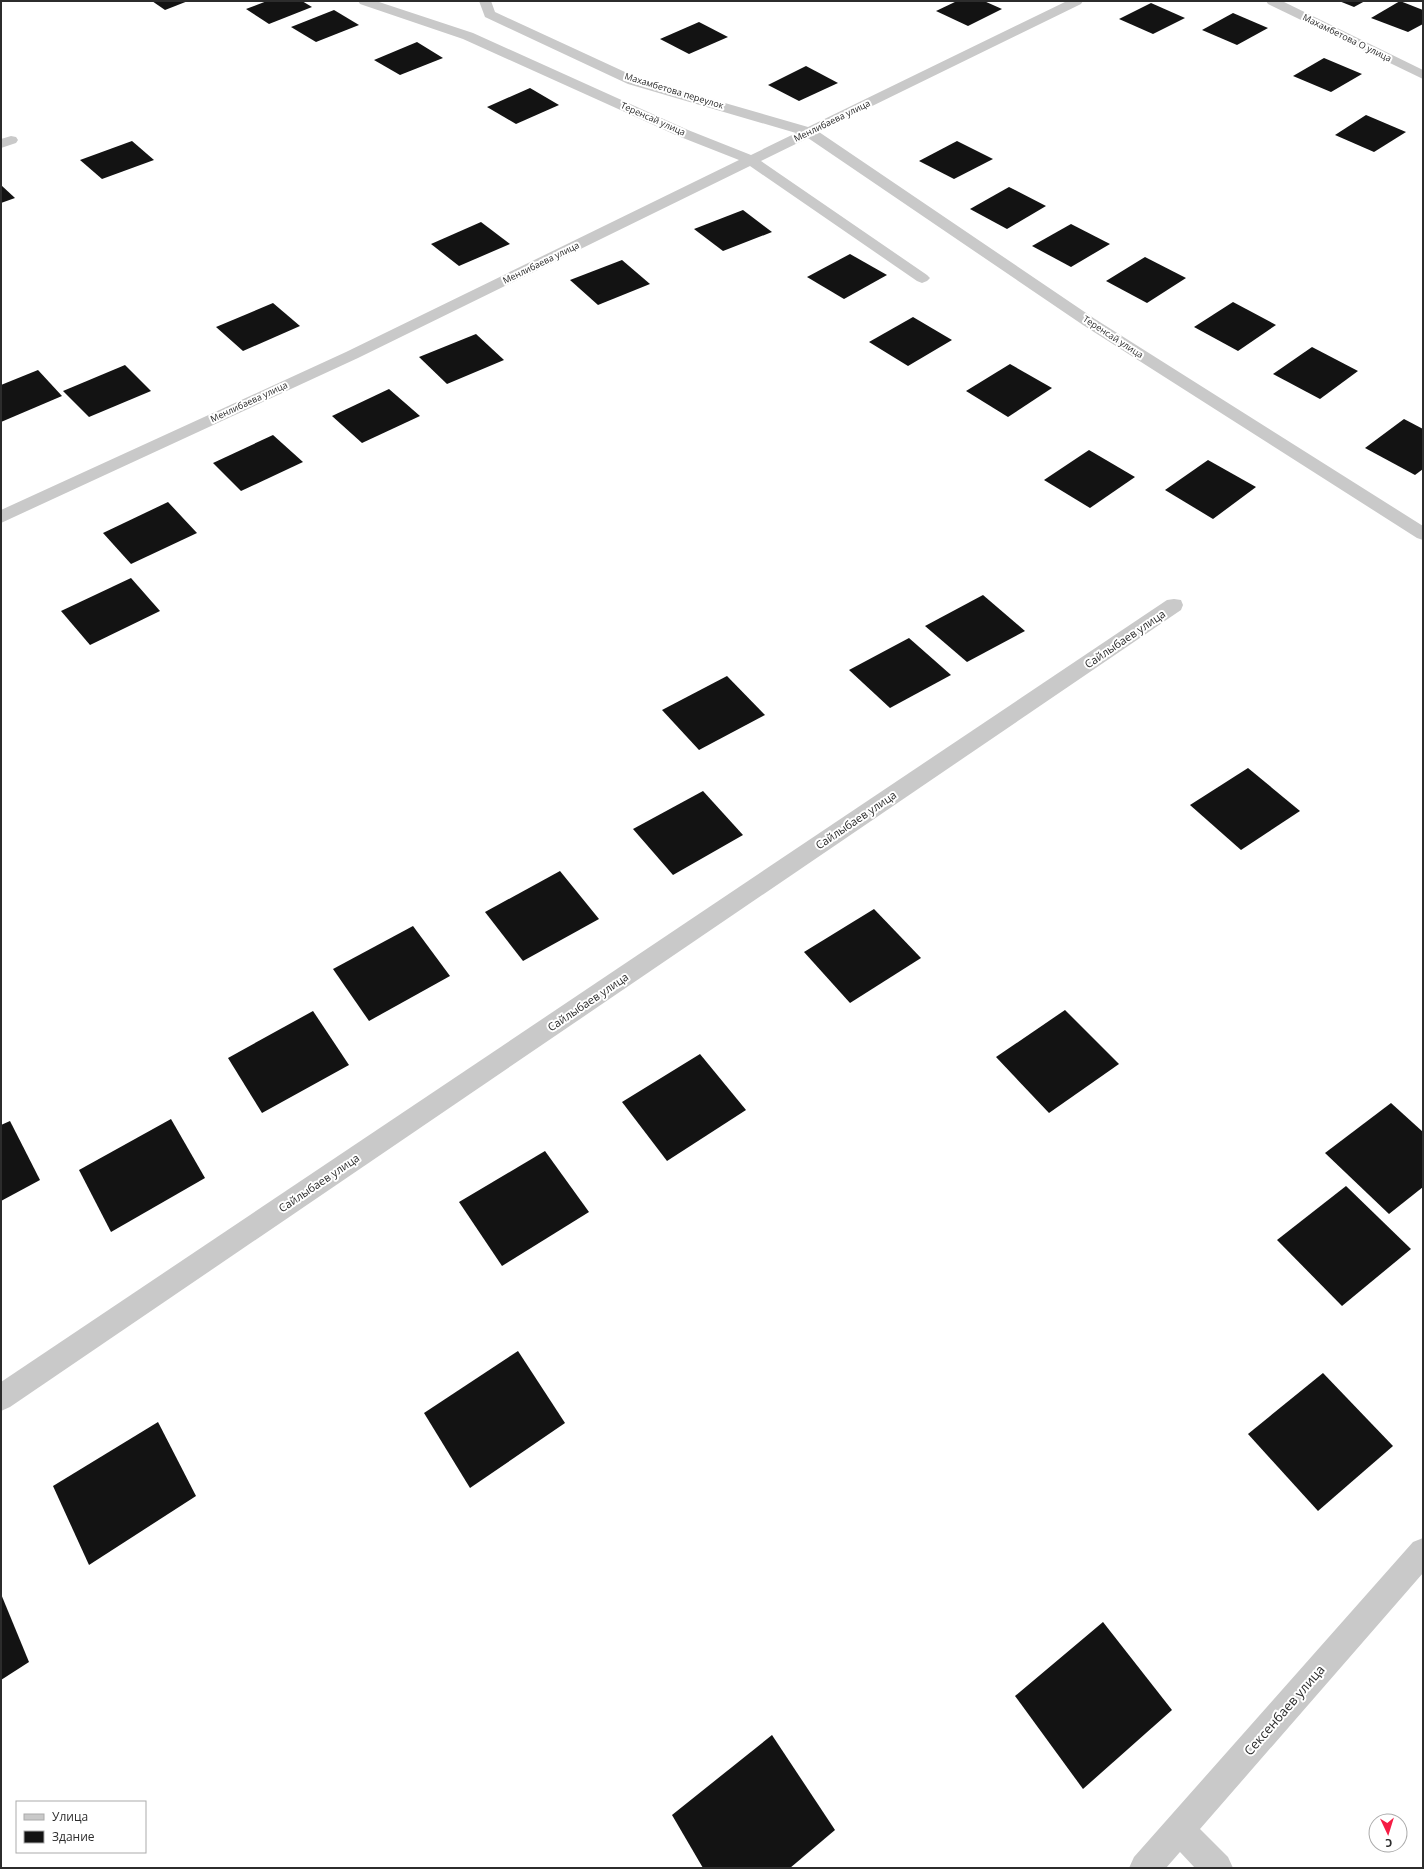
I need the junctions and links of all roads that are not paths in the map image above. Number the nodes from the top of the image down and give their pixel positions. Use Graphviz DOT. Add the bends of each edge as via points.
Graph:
graph roads {
  1 [pos="364,1"];
  2 [pos="485,1"];
  3 [pos="1077,1"];
  4 [pos="1272,1"];
  5 [pos="1423,75"];
  6 [pos="809,132"];
  7 [pos="752,160"];
  8 [pos="922,278"];
  9 [pos="1,517"];
  10 [pos="1423,534"];
  11 [pos="1174,605"];
  12 [pos="1,1398"];
  13 [pos="1423,1552"];
  14 [pos="1179,1829"];
  15 [pos="1145,1868"];
  16 [pos="1217,1868"];
  1 -- 7 [label="street, Теренсай улица" via="468,36 683,133"];
  2 -- 6 [label="street, Махамбетова переулок" via="489,14 633,81"];
  3 -- 6 [label="street, Менлибаева улица"];
  4 -- 5 [label="street, Махамбетова О улица"];
  6 -- 7 [label="street, Менлибаева улица"];
  6 -- 10 [label="street, Теренсай улица" via="1089,322"];
  7 -- 8 [label="street, Теренсай улица"];
  7 -- 9 [label="street, Менлибаева улица" via="352,355"];
  11 -- 12 [label="street, Сайлыбаев улица"];
  13 -- 14 [label="street, Сексенбаев улица"];
  14 -- 15 [label="street, Сексенбаев улица"];
  14 -- 16 [label="street"];
}
